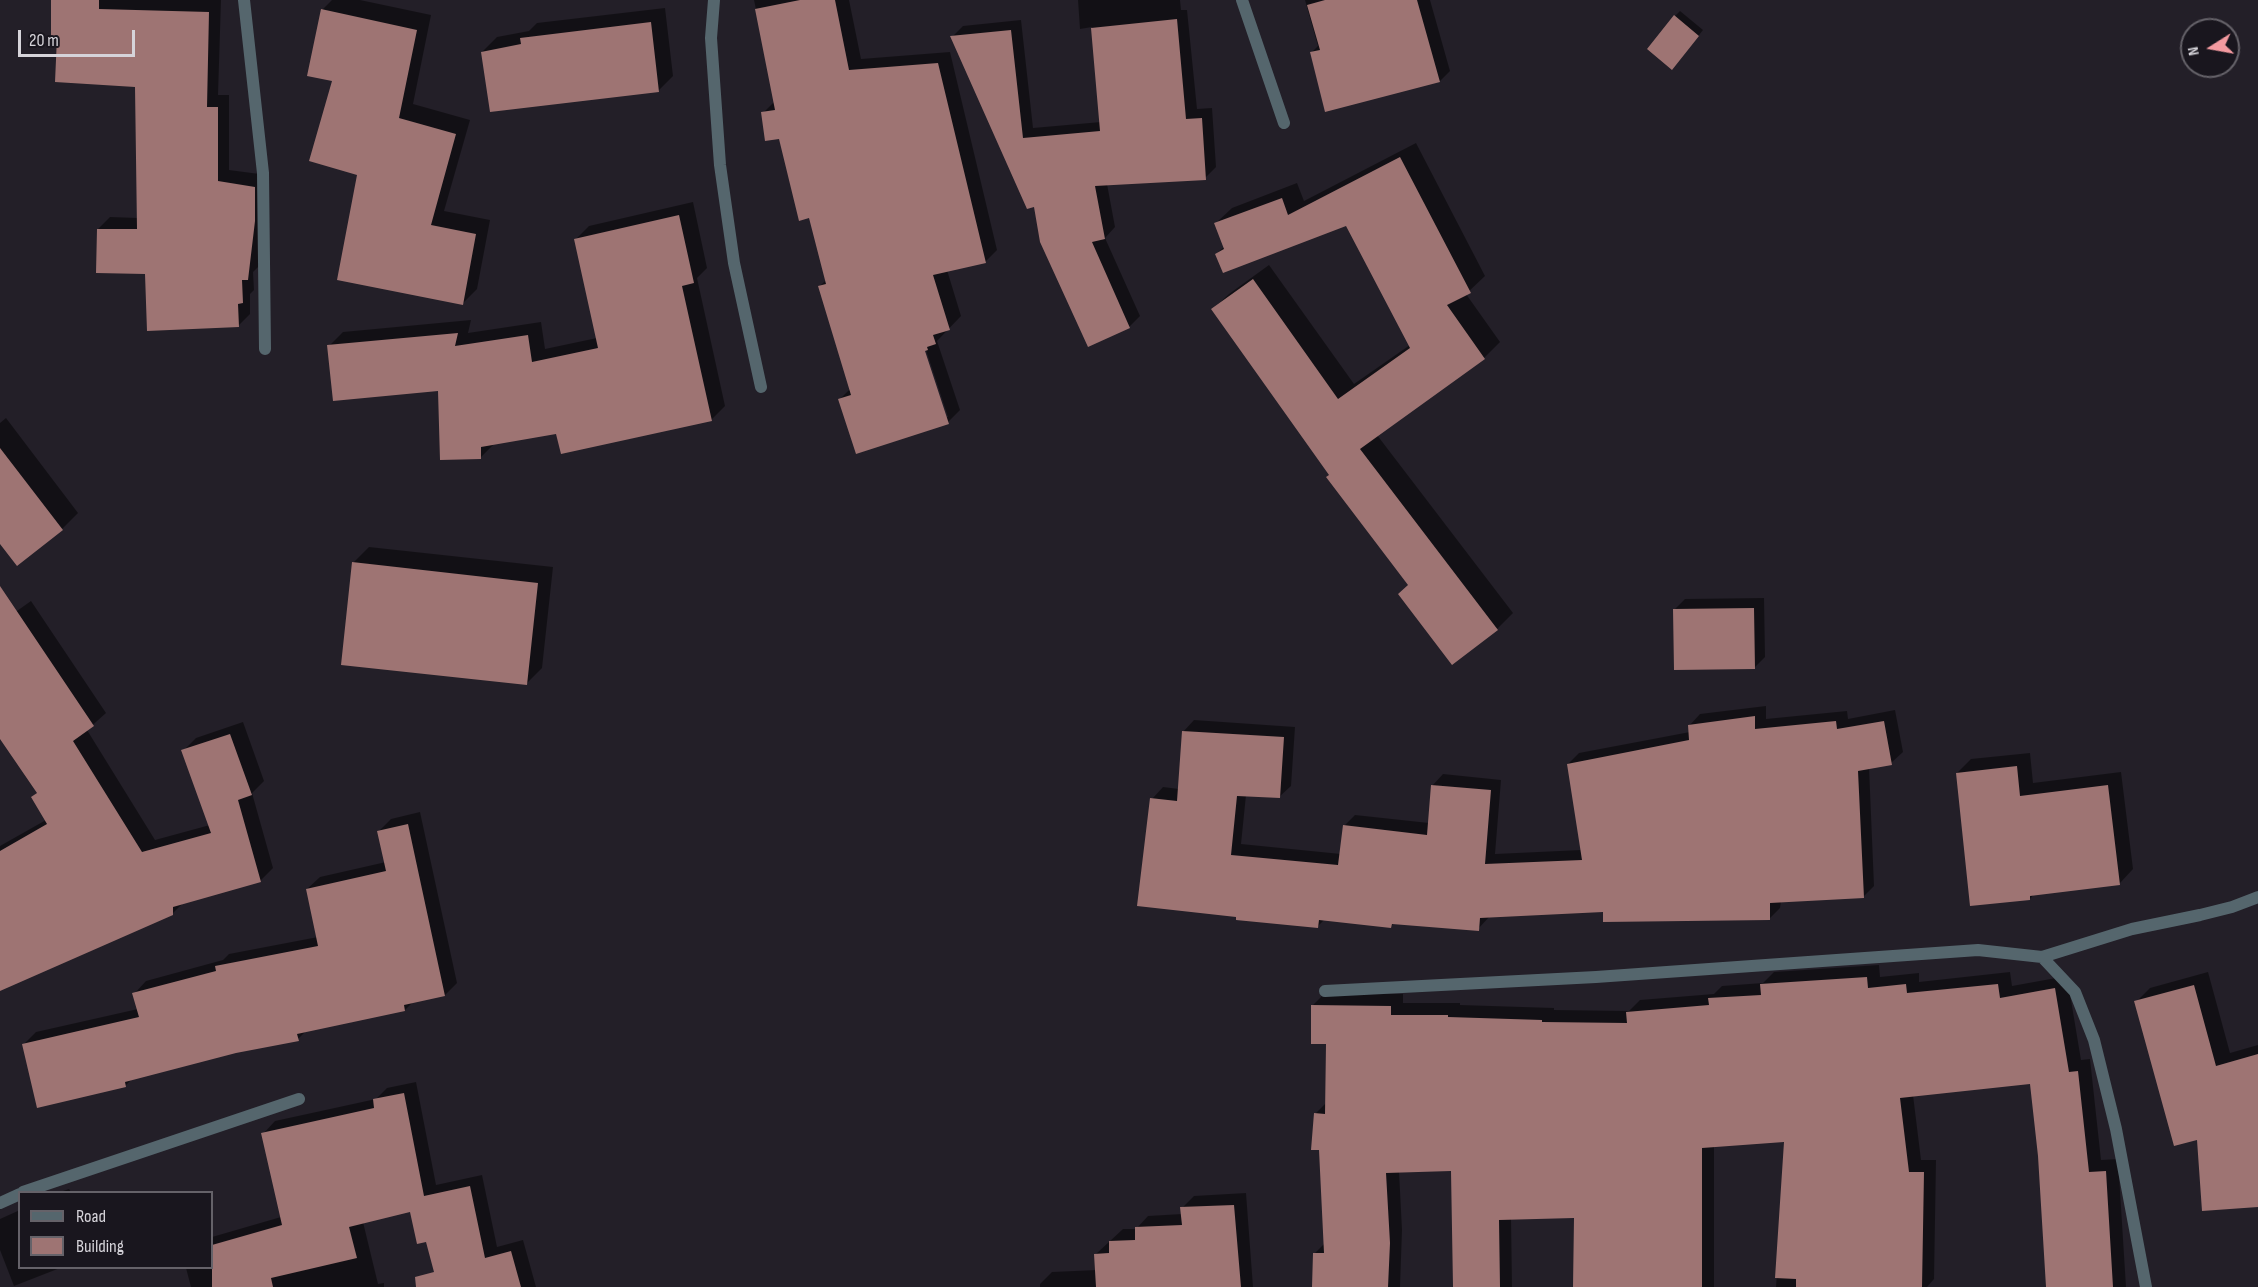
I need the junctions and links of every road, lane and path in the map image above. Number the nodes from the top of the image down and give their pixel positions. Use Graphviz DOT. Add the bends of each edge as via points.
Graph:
graph roads {
  1 [pos="244,0"];
  2 [pos="714,0"];
  3 [pos="1242,0"];
  4 [pos="1284,123"];
  5 [pos="265,349"];
  6 [pos="761,387"];
  7 [pos="2258,897"];
  8 [pos="2042,957"];
  9 [pos="1325,991"];
  10 [pos="299,1099"];
  11 [pos="27,1191"];
  12 [pos="18,1194"];
  13 [pos="0,1203"];
  14 [pos="2146,1287"];
  1 -- 5 [label="street" via="263,173"];
  2 -- 6 [label="street" via="711,38 720,165 734,263"];
  3 -- 4 [label="street"];
  7 -- 8 [label="street" via="2200,915 2132,928"];
  8 -- 9 [label="street" via="1978,950 1596,977"];
  8 -- 14 [label="street" via="2075,992 2094,1040 2116,1129"];
  10 -- 11 [label="street"];
  12 -- 13 [label="street"];
}
